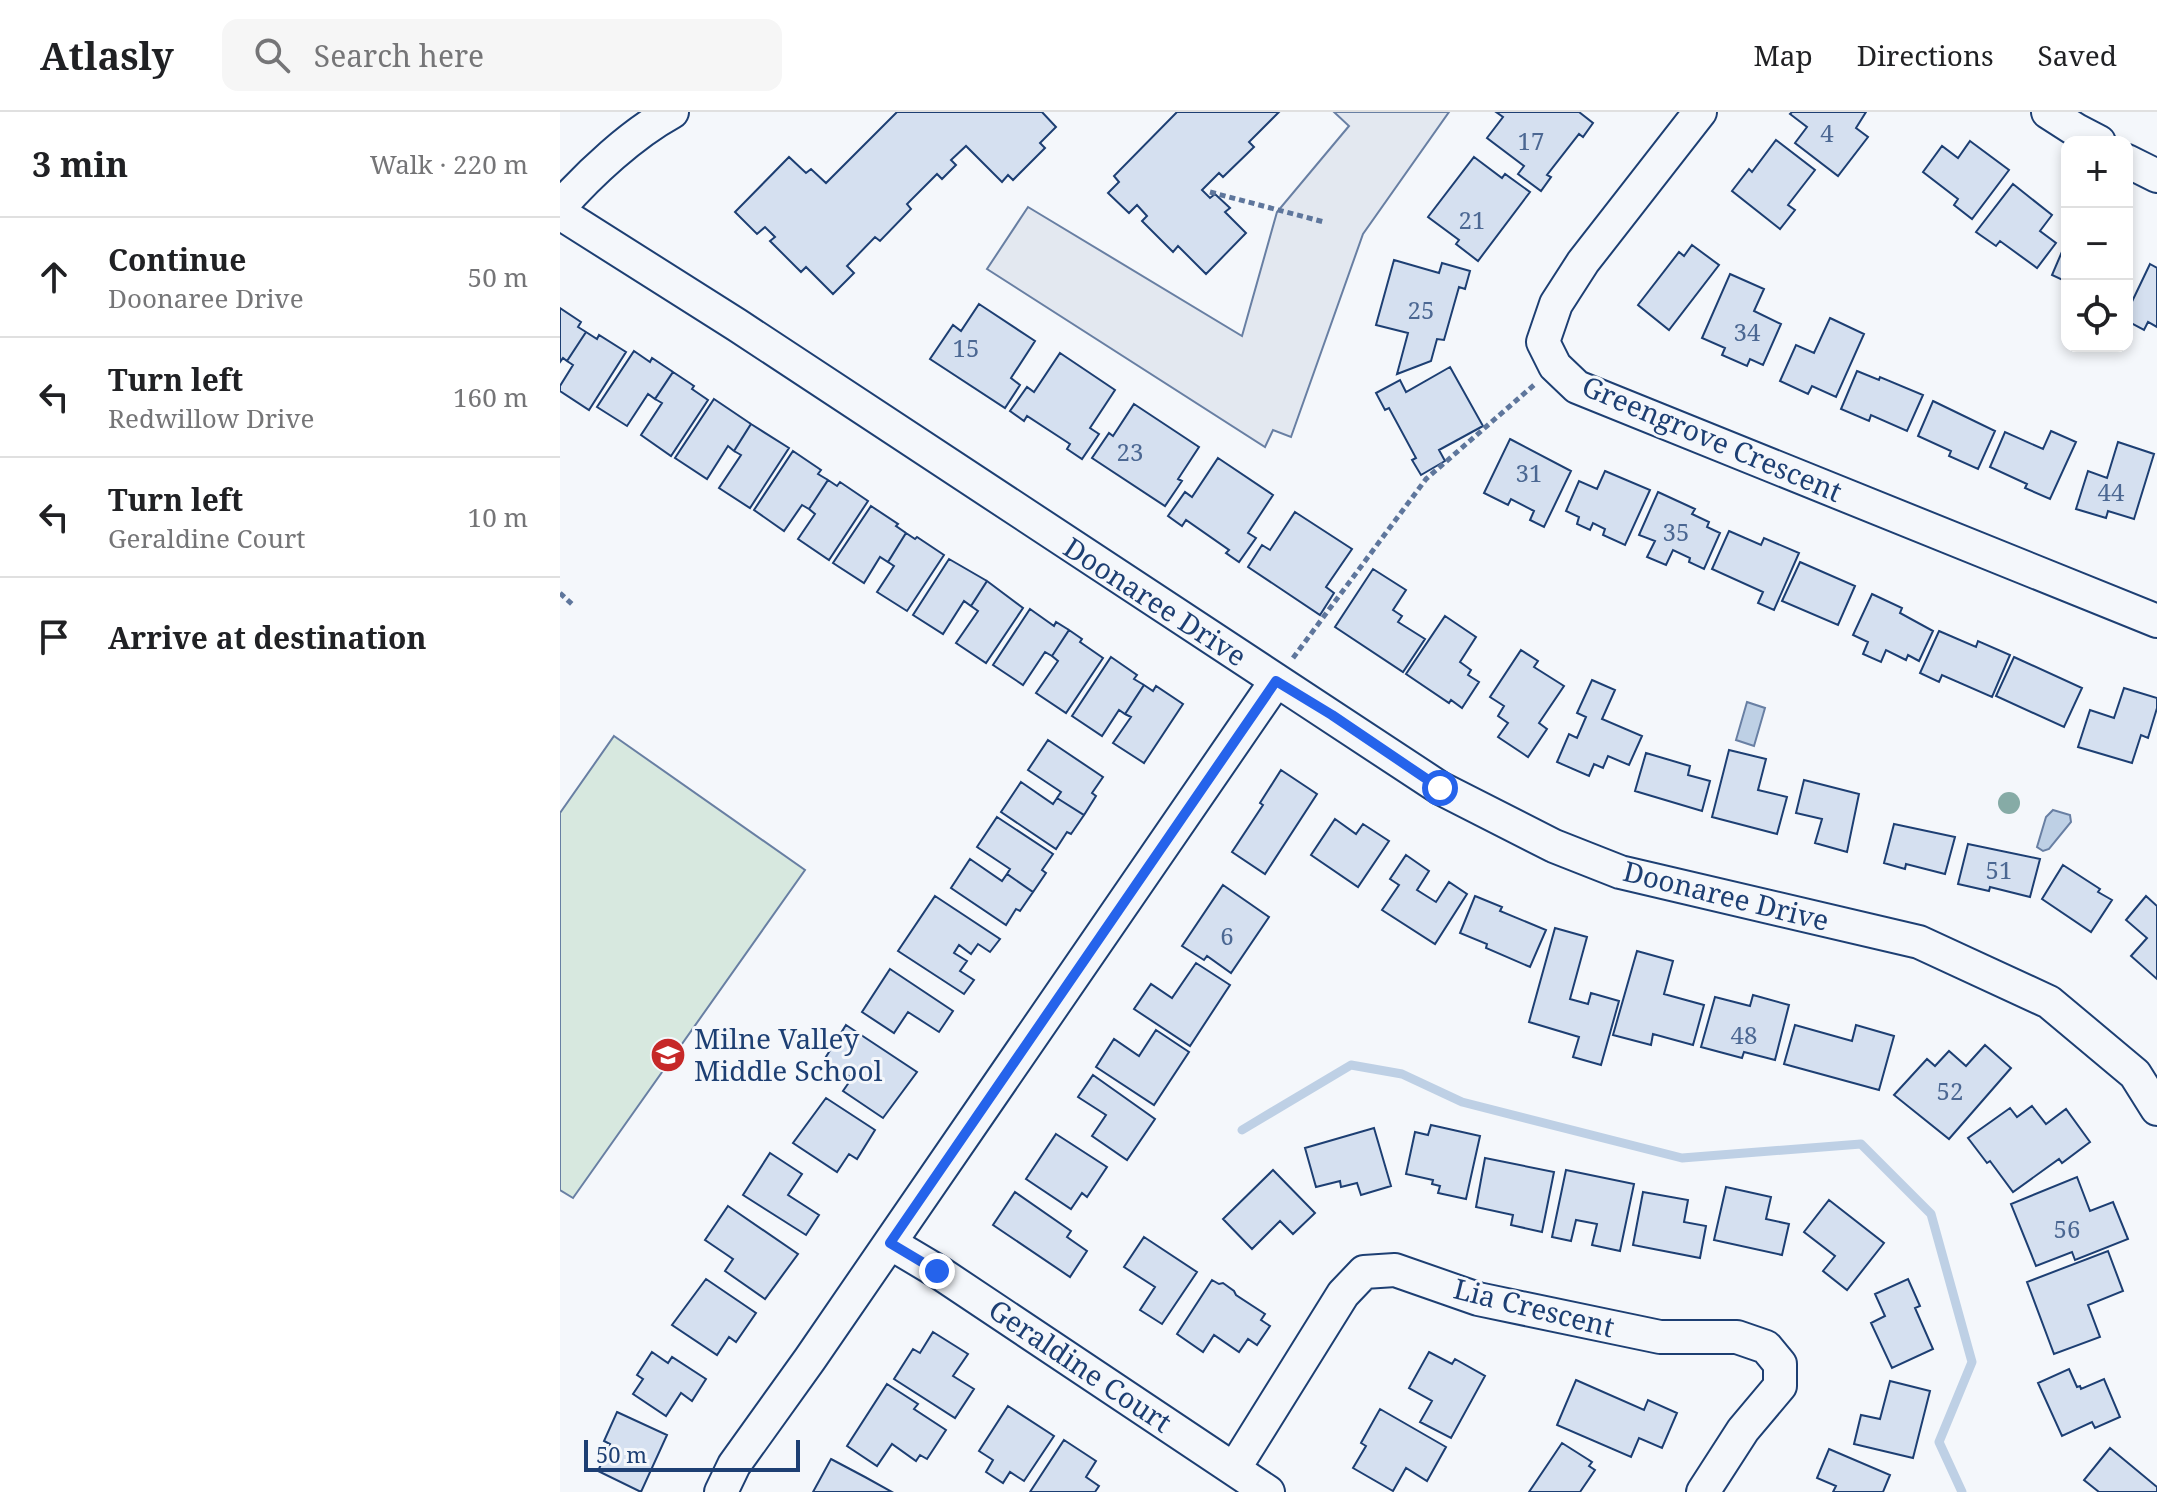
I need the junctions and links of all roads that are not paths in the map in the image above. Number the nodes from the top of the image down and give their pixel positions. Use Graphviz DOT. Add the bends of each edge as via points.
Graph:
graph roads {
  1 [pos="672,112"];
  2 [pos="1700,112"];
  3 [pos="2048,112"];
  4 [pos="2088,136"];
  5 [pos="2133,164"];
  6 [pos="2157,176"];
  7 [pos="560,207"];
  8 [pos="560,213"];
  9 [pos="2157,621"];
  10 [pos="1276,681"];
  11 [pos="2157,1109"];
  12 [pos="890,1243"];
  13 [pos="1234,1469"];
  14 [pos="721,1492"];
  15 [pos="1268,1492"];
  16 [pos="1703,1492"];
  1 -- 7 [label="street"];
  2 -- 9 [label="street, Greengrove Crescent" via="1556,304 1543,342 1555,366 1577,387"];
  3 -- 4 [label="street"];
  5 -- 6 [label="street"];
  8 -- 10 [label="street, Doonaree Drive"];
  10 -- 11 [label="street, Doonaree Drive" via="1440,788 1554,846 1620,872 1919,942 2049,1002 2135,1074"];
  10 -- 12 [label="street"];
  12 -- 13 [label="street, Geraldine Court"];
  12 -- 14 [label="street" via="734,1465"];
  13 -- 15 [label="street, Geraldine Court"];
  13 -- 16 [label="street, Lia Crescent" via="1343,1294 1364,1272 1395,1270 1478,1299 1660,1337 1737,1337 1766,1347 1780,1364 1780,1386 1743,1430"];
}
